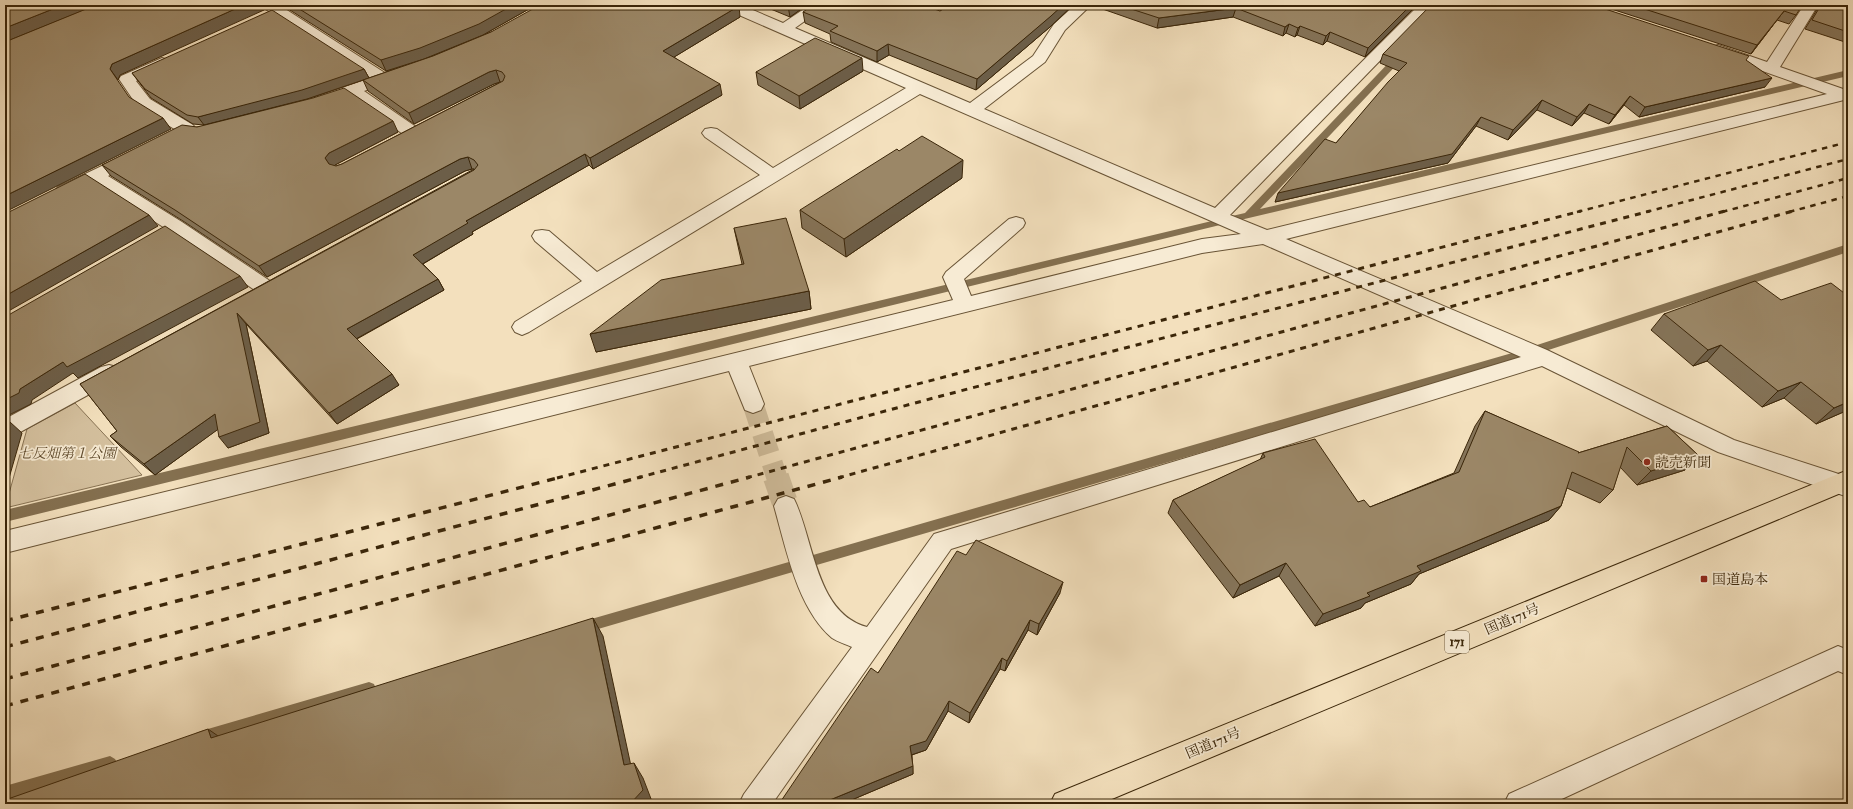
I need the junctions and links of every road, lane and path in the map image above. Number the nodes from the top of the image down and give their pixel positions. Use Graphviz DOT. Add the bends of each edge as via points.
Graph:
graph roads {
  1 [pos="728,5"];
  2 [pos="820,5"];
  3 [pos="1084,5"];
  4 [pos="1427,5"];
  5 [pos="1803,9"];
  6 [pos="270,11"];
  7 [pos="784,29"];
  8 [pos="1705,46"];
  9 [pos="178,56"];
  10 [pos="1772,68"];
  11 [pos="411,70"];
  12 [pos="384,79"];
  13 [pos="918,88"];
  14 [pos="352,90"];
  15 [pos="1847,94"];
  16 [pos="306,106"];
  17 [pos="971,111"];
  18 [pos="204,132"];
  19 [pos="413,133"];
  20 [pos="711,133"];
  21 [pos="144,150"];
  22 [pos="94,175"];
  23 [pos="773,176"];
  24 [pos="53,196"];
  25 [pos="1218,216"];
  26 [pos="1016,223"];
  27 [pos="175,226"];
  28 [pos="542,236"];
  29 [pos="1267,237"];
  30 [pos="155,238"];
  31 [pos="596,282"];
  32 [pos="246,299"];
  33 [pos="963,300"];
  34 [pos="522,327"];
  35 [pos="1542,357"];
  36 [pos="736,361"];
  37 [pos="129,363"];
  38 [pos="754,404"];
  39 [pos="5,430"];
  40 [pos="1844,483"];
  41 [pos="786,506"];
  42 [pos="5,542"];
  43 [pos="872,641"];
  44 [pos="1848,663"];
  45 [pos="754,804"];
  46 [pos="1066,804"];
  47 [pos="1519,804"];
  1 -- 7 [label="street"];
  2 -- 7 [label="street"];
  3 -- 17 [label="street" via="1059,27 1039,58"];
  4 -- 25 [label="street"];
  5 -- 10 [label="street"];
  6 -- 12 [label="street"];
  7 -- 13 [label="street"];
  8 -- 10 [label="street"];
  9 -- 18 [label="street" via="127,79 144,103 180,133"];
  10 -- 15 [label="street"];
  11 -- 12 [label="street"];
  12 -- 14 [label="street"];
  13 -- 17 [label="street"];
  13 -- 23 [label="street"];
  14 -- 16 [label="street"];
  14 -- 19 [label="street"];
  15 -- 29 [label="street"];
  17 -- 25 [label="street"];
  20 -- 23 [label="street"];
  21 -- 22 [label="street"];
  22 -- 24 [label="street"];
  22 -- 27 [label="street"];
  23 -- 31 [label="street"];
  25 -- 29 [label="street"];
  26 -- 33 [label="street" via="953,277"];
  27 -- 30 [label="street"];
  27 -- 32 [label="street" via="273,284"];
  28 -- 31 [label="street"];
  29 -- 33 [label="street" via="1202,246"];
  29 -- 35 [label="street"];
  31 -- 34 [label="street"];
  33 -- 36 [label="street"];
  35 -- 40 [label="street" via="1726,446"];
  35 -- 43 [label="street" via="943,542"];
  36 -- 38 [label="street"];
  36 -- 42 [label="street"];
  37 -- 39 [label="street"];
  40 -- 46 [label="highway, 国道171号 / 171"];
  41 -- 43 [label="street" via="819,603 842,630"];
  43 -- 45 [label="street"];
  44 -- 47 [label="street" via="1838,658"];
}
